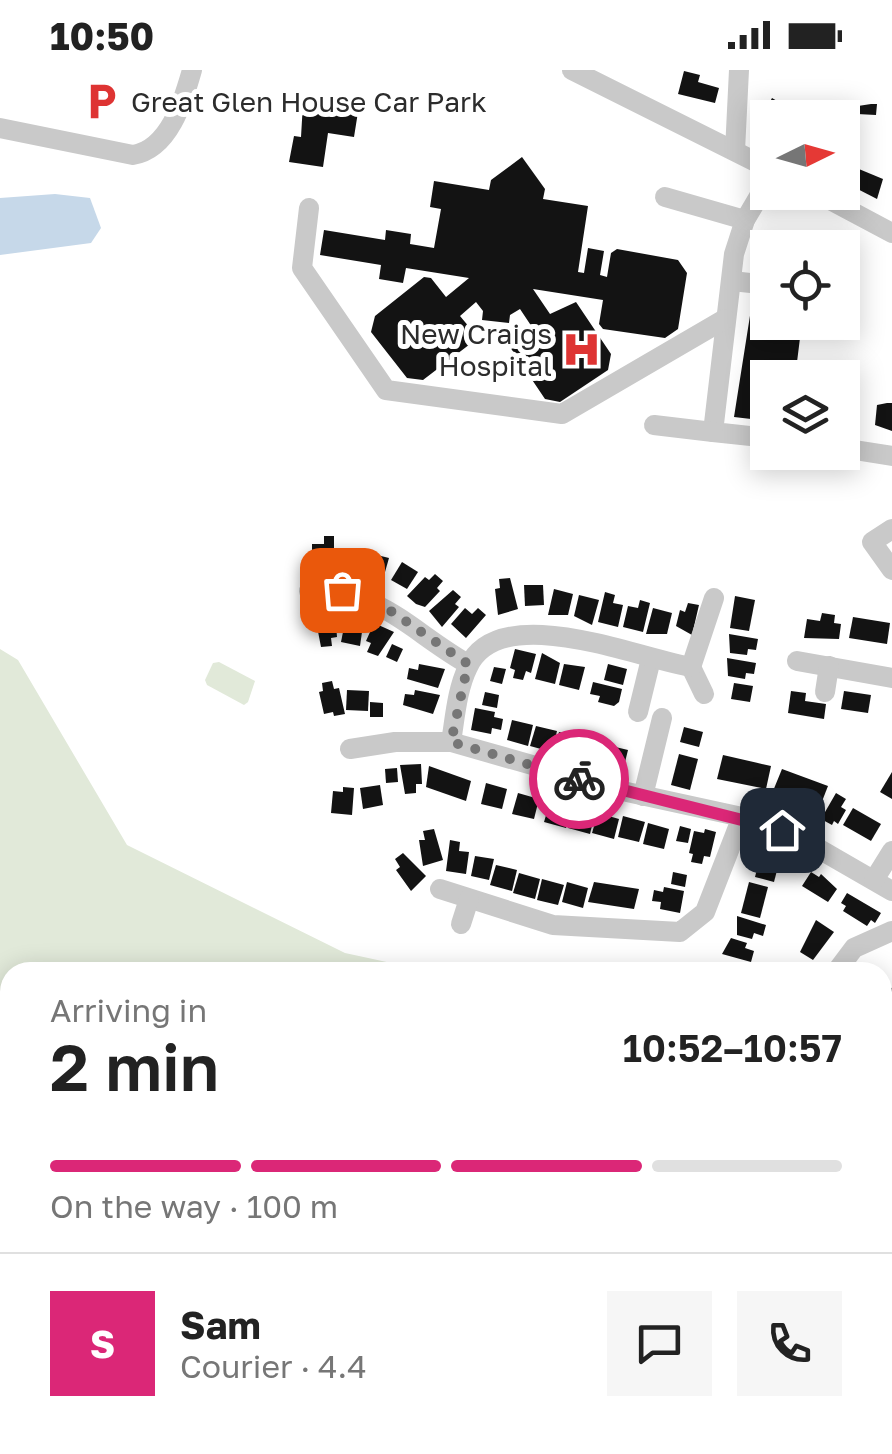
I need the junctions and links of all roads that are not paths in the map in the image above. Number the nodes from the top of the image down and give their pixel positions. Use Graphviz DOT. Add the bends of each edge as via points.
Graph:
graph roads {
  1 [pos="192,70"];
  2 [pos="572,70"];
  3 [pos="739,70"];
  4 [pos="0,128"];
  5 [pos="735,150"];
  6 [pos="750,158"];
  7 [pos="665,197"];
  8 [pos="309,208"];
  9 [pos="750,210"];
  10 [pos="850,210"];
  11 [pos="744,220"];
  12 [pos="892,232"];
  13 [pos="732,281"];
  14 [pos="750,283"];
  15 [pos="725,319"];
  16 [pos="654,424"];
  17 [pos="713,432"];
  18 [pos="750,436"];
  19 [pos="860,451"];
  20 [pos="892,456"];
  21 [pos="892,529"];
  22 [pos="892,570"];
  23 [pos="309,591"];
  24 [pos="714,598"];
  25 [pos="651,660"];
  26 [pos="797,661"];
  27 [pos="468,664"];
  28 [pos="829,666"];
  29 [pos="691,667"];
  30 [pos="892,678"];
  31 [pos="825,692"];
  32 [pos="704,694"];
  33 [pos="638,712"];
  34 [pos="662,718"];
  35 [pos="451,742"];
  36 [pos="350,750"];
  37 [pos="643,796"];
  38 [pos="742,817"];
  39 [pos="892,852"];
  40 [pos="883,885"];
  41 [pos="440,889"];
  42 [pos="469,899"];
  43 [pos="461,924"];
  44 [pos="890,940"];
  45 [pos="844,962"];
  1 -- 4 [label="street" via="159,145 146,153"];
  2 -- 5 [label="street"];
  3 -- 5 [label="street"];
  5 -- 6 [label="street"];
  7 -- 11 [label="street"];
  8 -- 15 [label="street" via="302,268 386,390 562,414"];
  9 -- 11 [label="street"];
  10 -- 12 [label="street"];
  11 -- 13 [label="street"];
  13 -- 14 [label="street"];
  13 -- 15 [label="street"];
  15 -- 17 [label="street"];
  16 -- 17 [label="street"];
  17 -- 18 [label="street"];
  19 -- 20 [label="street"];
  21 -- 22 [label="street" via="872,542"];
  23 -- 27 [label="street" via="342,590 385,607"];
  24 -- 29 [label="street"];
  25 -- 27 [label="street" via="522,632 486,646"];
  25 -- 29 [label="street"];
  25 -- 33 [label="street"];
  26 -- 28 [label="street"];
  27 -- 35 [label="street"];
  28 -- 30 [label="street"];
  28 -- 31 [label="street"];
  29 -- 32 [label="street"];
  34 -- 37 [label="street"];
  35 -- 36 [label="street"];
  35 -- 37 [label="street"];
  37 -- 38 [label="street"];
  38 -- 40 [label="street" via="800,838"];
  38 -- 42 [label="street" via="705,912 680,932 554,925"];
  39 -- 40 [label="street"];
  41 -- 42 [label="street"];
  42 -- 43 [label="street"];
  44 -- 45 [label="street" via="854,948"];
}
